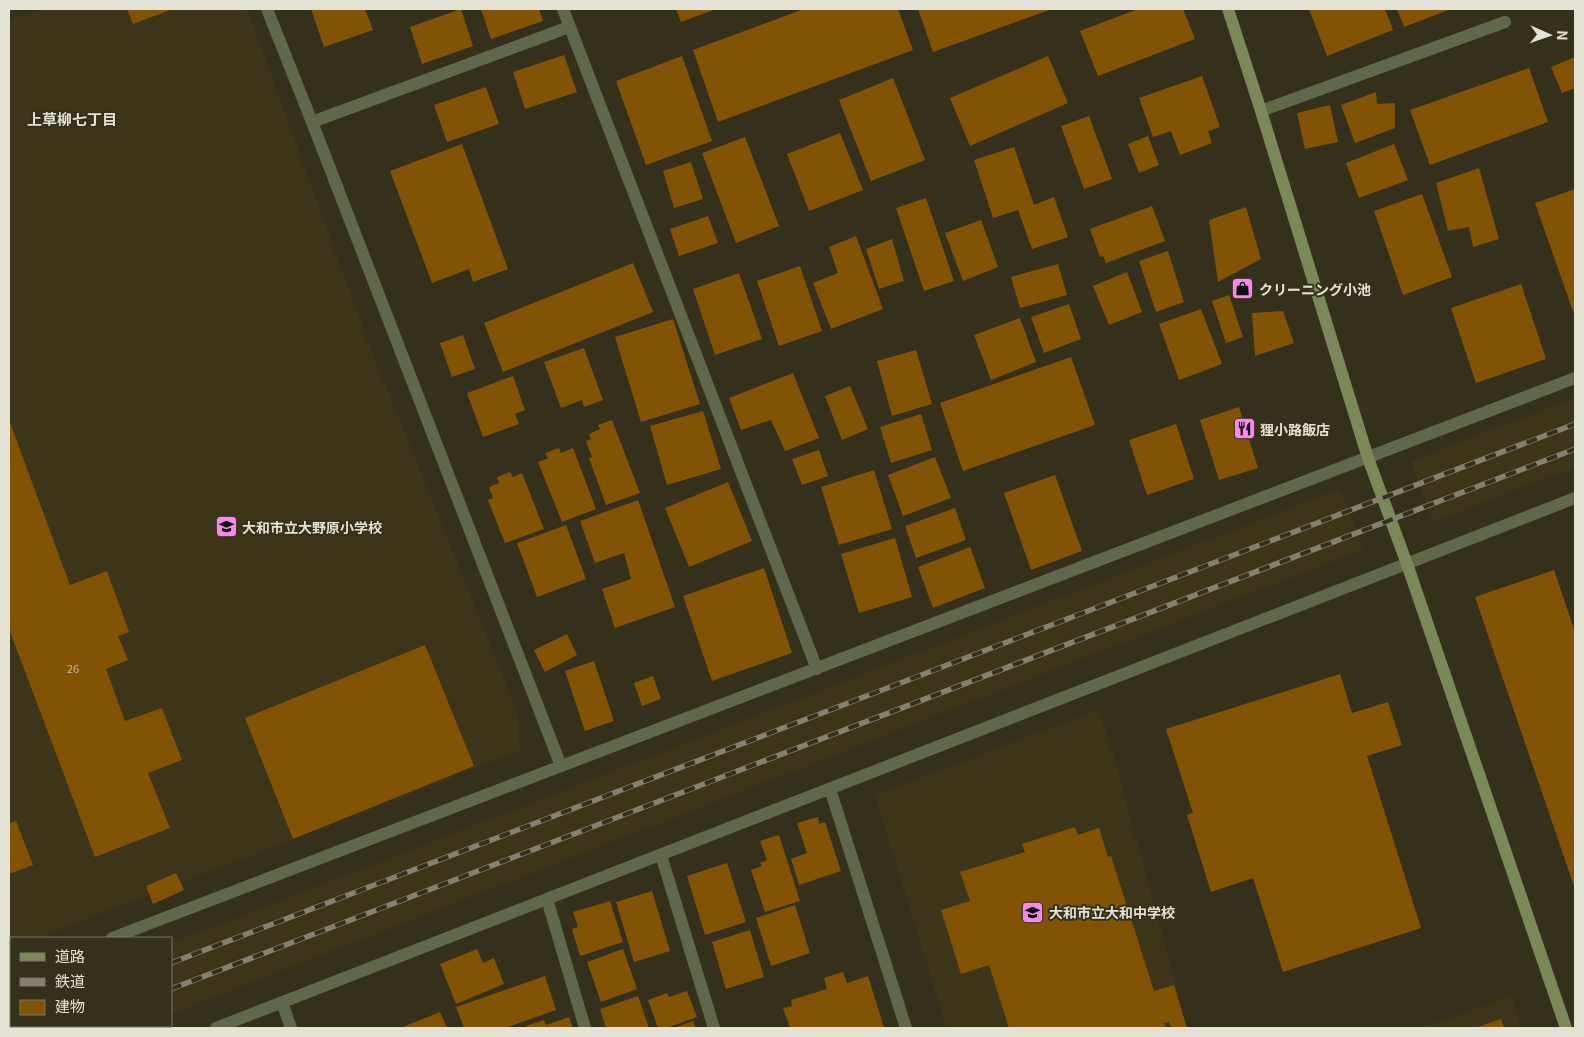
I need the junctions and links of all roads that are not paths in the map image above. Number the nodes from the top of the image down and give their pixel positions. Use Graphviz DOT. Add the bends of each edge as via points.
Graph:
graph roads {
  1 [pos="267,9"];
  2 [pos="562,9"];
  3 [pos="1228,9"];
  4 [pos="1505,22"];
  5 [pos="570,27"];
  6 [pos="1261,111"];
  7 [pos="312,122"];
  8 [pos="1575,378"];
  9 [pos="1368,458"];
  10 [pos="1575,498"];
  11 [pos="1407,564"];
  12 [pos="817,669"];
  13 [pos="562,766"];
  14 [pos="830,789"];
  15 [pos="661,855"];
  16 [pos="547,899"];
  17 [pos="115,937"];
  18 [pos="282,1002"];
  19 [pos="216,1028"];
  20 [pos="291,1028"];
  21 [pos="586,1028"];
  22 [pos="714,1028"];
  23 [pos="906,1028"];
  24 [pos="1566,1028"];
  1 -- 7 [label="street"];
  2 -- 5 [label="street"];
  3 -- 6 [label="street"];
  4 -- 6 [label="street"];
  5 -- 7 [label="street"];
  5 -- 12 [label="street"];
  6 -- 9 [label="street"];
  7 -- 13 [label="street"];
  8 -- 9 [label="street"];
  9 -- 11 [label="street"];
  9 -- 12 [label="street"];
  10 -- 11 [label="street"];
  11 -- 14 [label="street"];
  11 -- 24 [label="street"];
  12 -- 13 [label="street"];
  13 -- 17 [label="street"];
  14 -- 15 [label="street"];
  14 -- 23 [label="street"];
  15 -- 16 [label="street"];
  15 -- 22 [label="street"];
  16 -- 18 [label="street"];
  16 -- 21 [label="street"];
  18 -- 19 [label="street"];
  18 -- 20 [label="street"];
}
